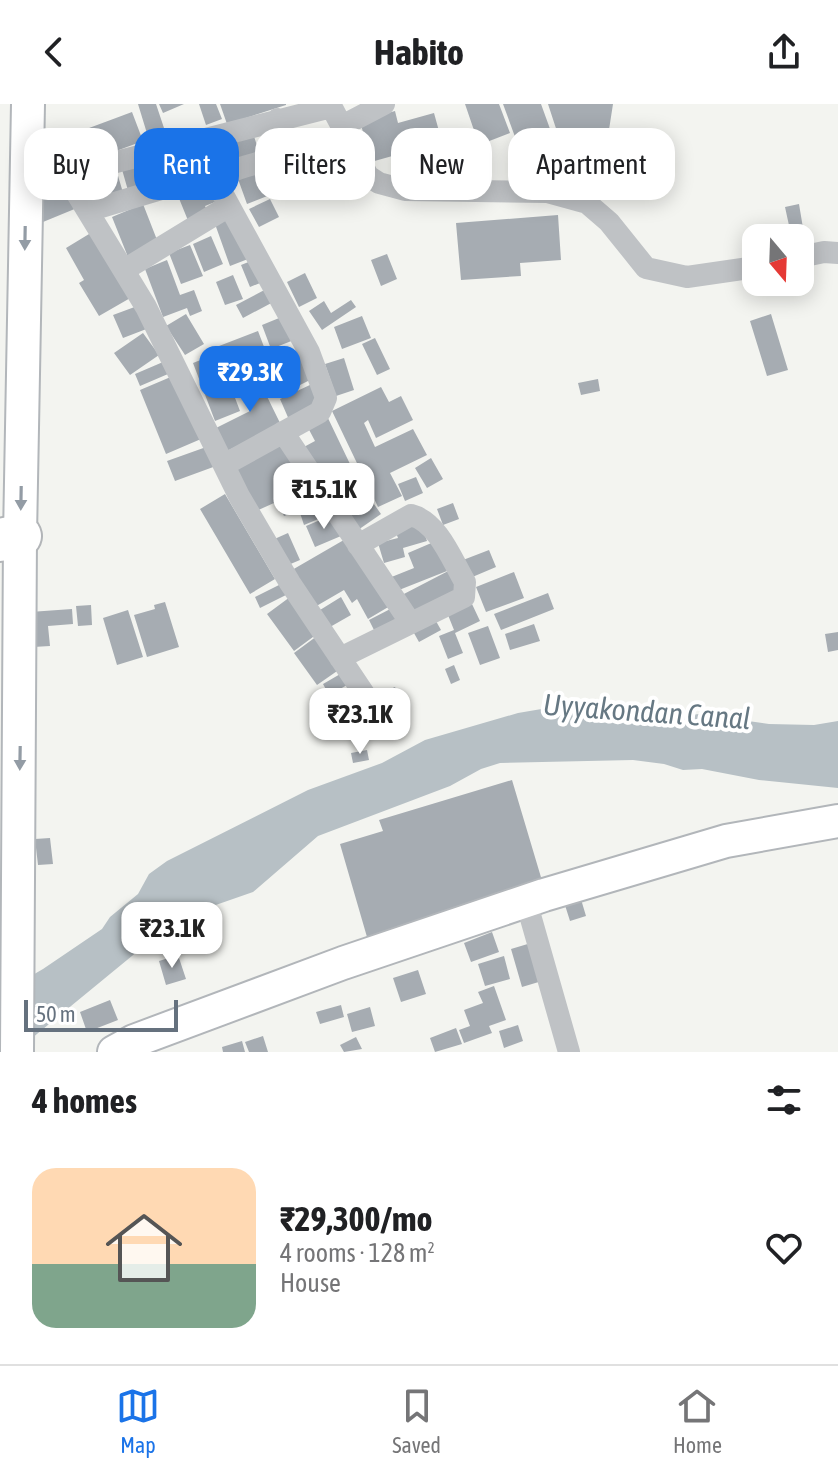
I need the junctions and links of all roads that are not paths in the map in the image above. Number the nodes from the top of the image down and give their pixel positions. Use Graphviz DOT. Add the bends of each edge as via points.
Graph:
graph roads {
  1 [pos="28,104"];
  2 [pos="384,104"];
  3 [pos="334,112"];
  4 [pos="278,119"];
  5 [pos="27,128"];
  6 [pos="118,160"];
  7 [pos="134,197"];
  8 [pos="25,200"];
  9 [pos="81,200"];
  10 [pos="229,206"];
  11 [pos="88,211"];
  12 [pos="838,253"];
  13 [pos="814,254"];
  14 [pos="742,269"];
  15 [pos="124,270"];
  16 [pos="283,432"];
  17 [pos="224,465"];
  18 [pos="10,538"];
  19 [pos="358,545"];
  20 [pos="410,622"];
  21 [pos="340,658"];
  22 [pos="387,728"];
  23 [pos="838,821"];
  24 [pos="526,901"];
  25 [pos="17,1052"];
  26 [pos="114,1052"];
  27 [pos="569,1052"];
  1 -- 5 [label="street"];
  2 -- 3 [label="street"];
  3 -- 4 [label="street"];
  3 -- 14 [label="street" via="368,176 379,183 405,190 547,192 587,203 646,268 687,277"];
  4 -- 6 [label="street"];
  4 -- 10 [label="street" via="284,142 269,158 221,180"];
  7 -- 11 [label="street"];
  8 -- 18 [label="street, one-way"];
  9 -- 11 [label="street"];
  10 -- 15 [label="street"];
  10 -- 16 [label="street" via="309,352 326,398 320,412"];
  11 -- 15 [label="street"];
  12 -- 13 [label="street"];
  15 -- 17 [label="street"];
  16 -- 17 [label="street"];
  16 -- 19 [label="street"];
  17 -- 21 [label="street" via="290,583"];
  18 -- 25 [label="street, one-way"];
  19 -- 20 [label="street"];
  19 -- 20 [label="street" via="411,515 430,525 466,589 464,597"];
  20 -- 21 [label="street"];
  21 -- 22 [label="street"];
  23 -- 24 [label="street" via="726,841"];
  24 -- 26 [label="street" via="343,963"];
  24 -- 27 [label="street"];
}
